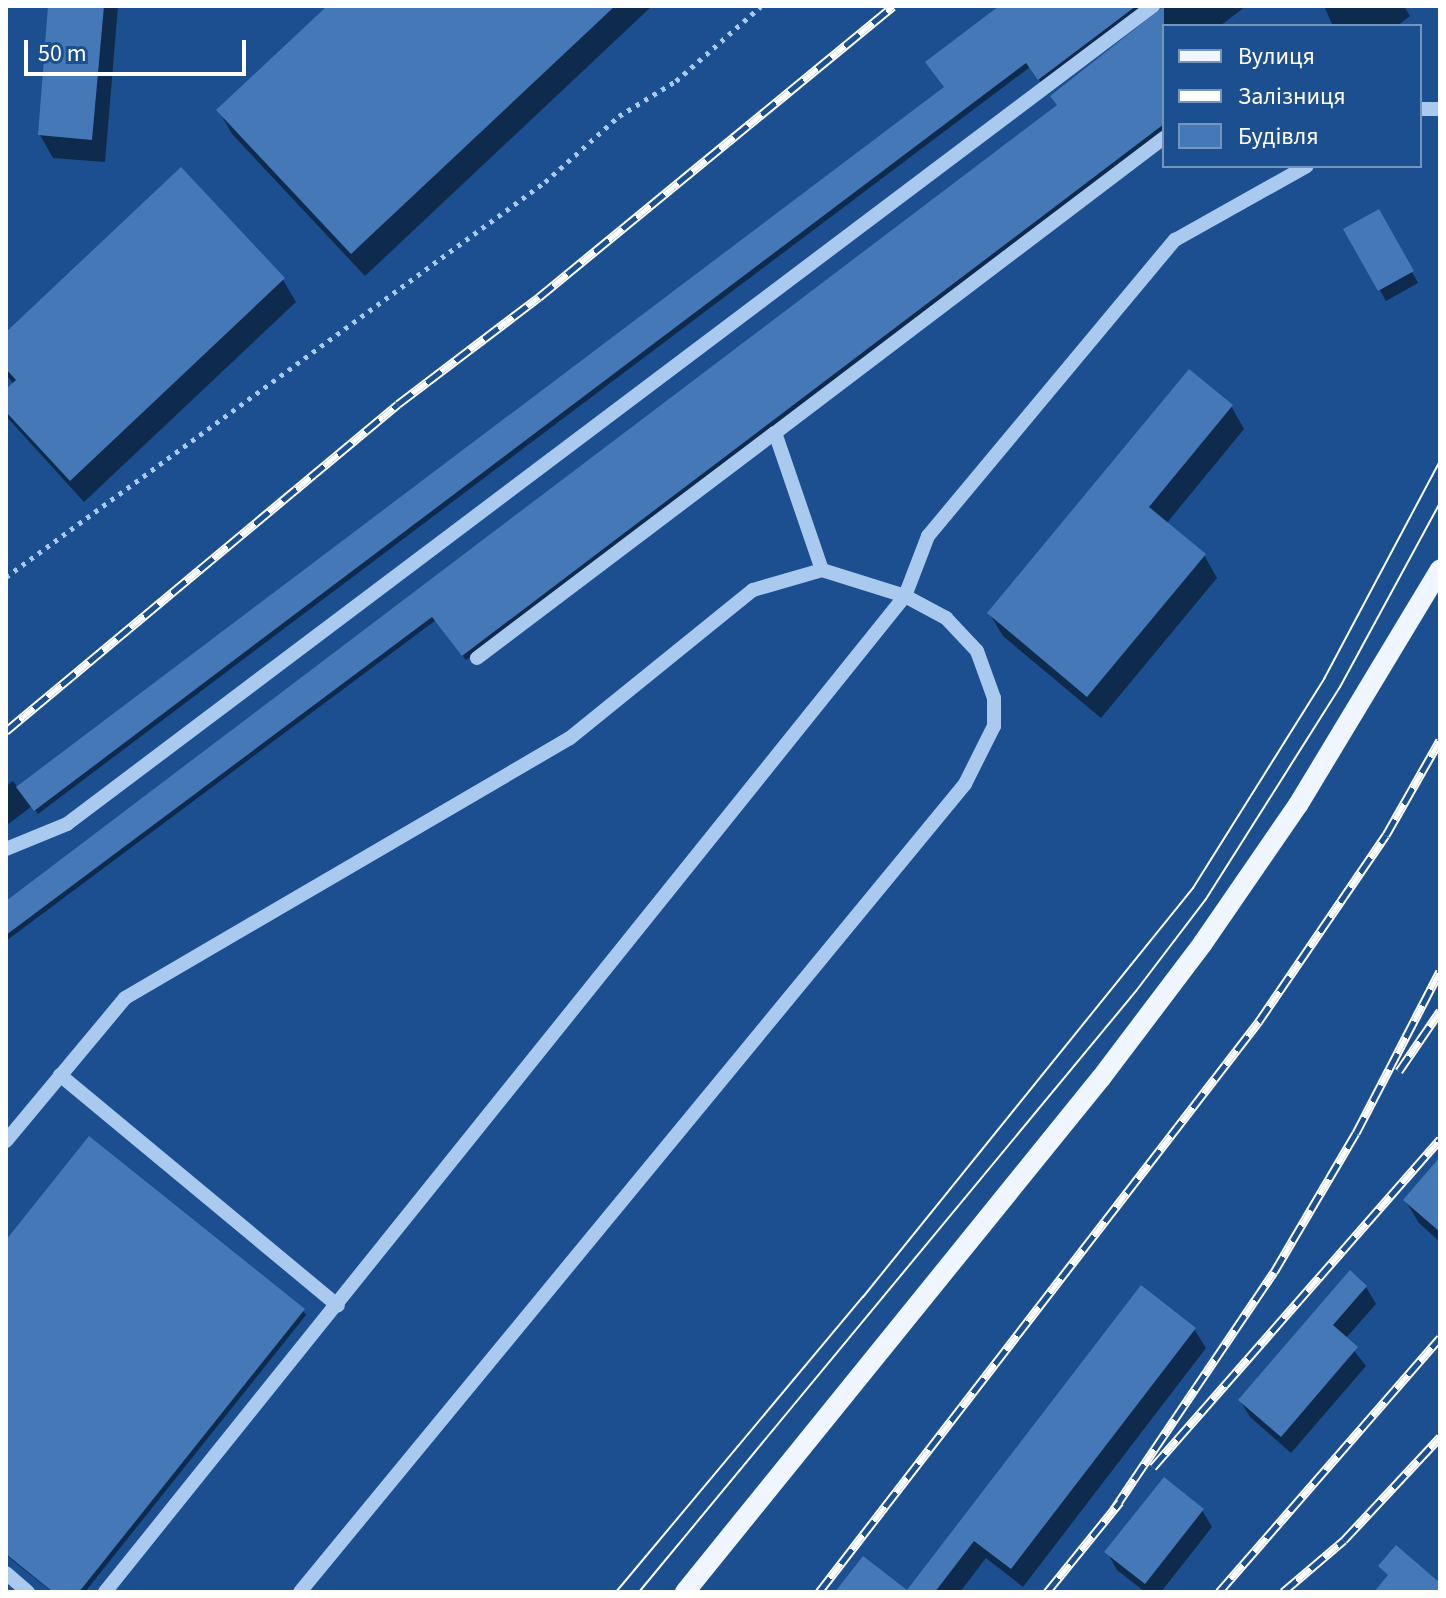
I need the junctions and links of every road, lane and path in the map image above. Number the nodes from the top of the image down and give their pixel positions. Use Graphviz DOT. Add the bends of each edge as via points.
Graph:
graph roads {
  1 [pos="761,6"];
  2 [pos="1153,6"];
  3 [pos="1162,140"];
  4 [pos="1303,168"];
  5 [pos="775,433"];
  6 [pos="822,570"];
  7 [pos="1440,570"];
  8 [pos="6,577"];
  9 [pos="905,596"];
  10 [pos="477,658"];
  11 [pos="6,849"];
  12 [pos="60,1075"];
  13 [pos="6,1141"];
  14 [pos="338,1306"];
  15 [pos="6,1573"];
  16 [pos="28,1592"];
  17 [pos="105,1592"];
  18 [pos="300,1592"];
  19 [pos="685,1592"];
  1 -- 8 [label="path" via="676,81 619,116 545,182"];
  2 -- 11 [label="lane" via="67,824"];
  3 -- 5 [label="lane"];
  4 -- 9 [label="lane" via="1175,240 928,536"];
  5 -- 6 [label="lane"];
  5 -- 10 [label="lane"];
  6 -- 9 [label="lane"];
  6 -- 12 [label="lane" via="753,590 570,738 125,998"];
  7 -- 19 [label="main road" via="1298,805 1203,943 1101,1078"];
  9 -- 14 [label="lane"];
  9 -- 18 [label="lane" via="946,618 986,669 994,726 965,784"];
  12 -- 13 [label="lane"];
  12 -- 14 [label="lane"];
  14 -- 17 [label="lane"];
  15 -- 16 [label="lane"];
}
